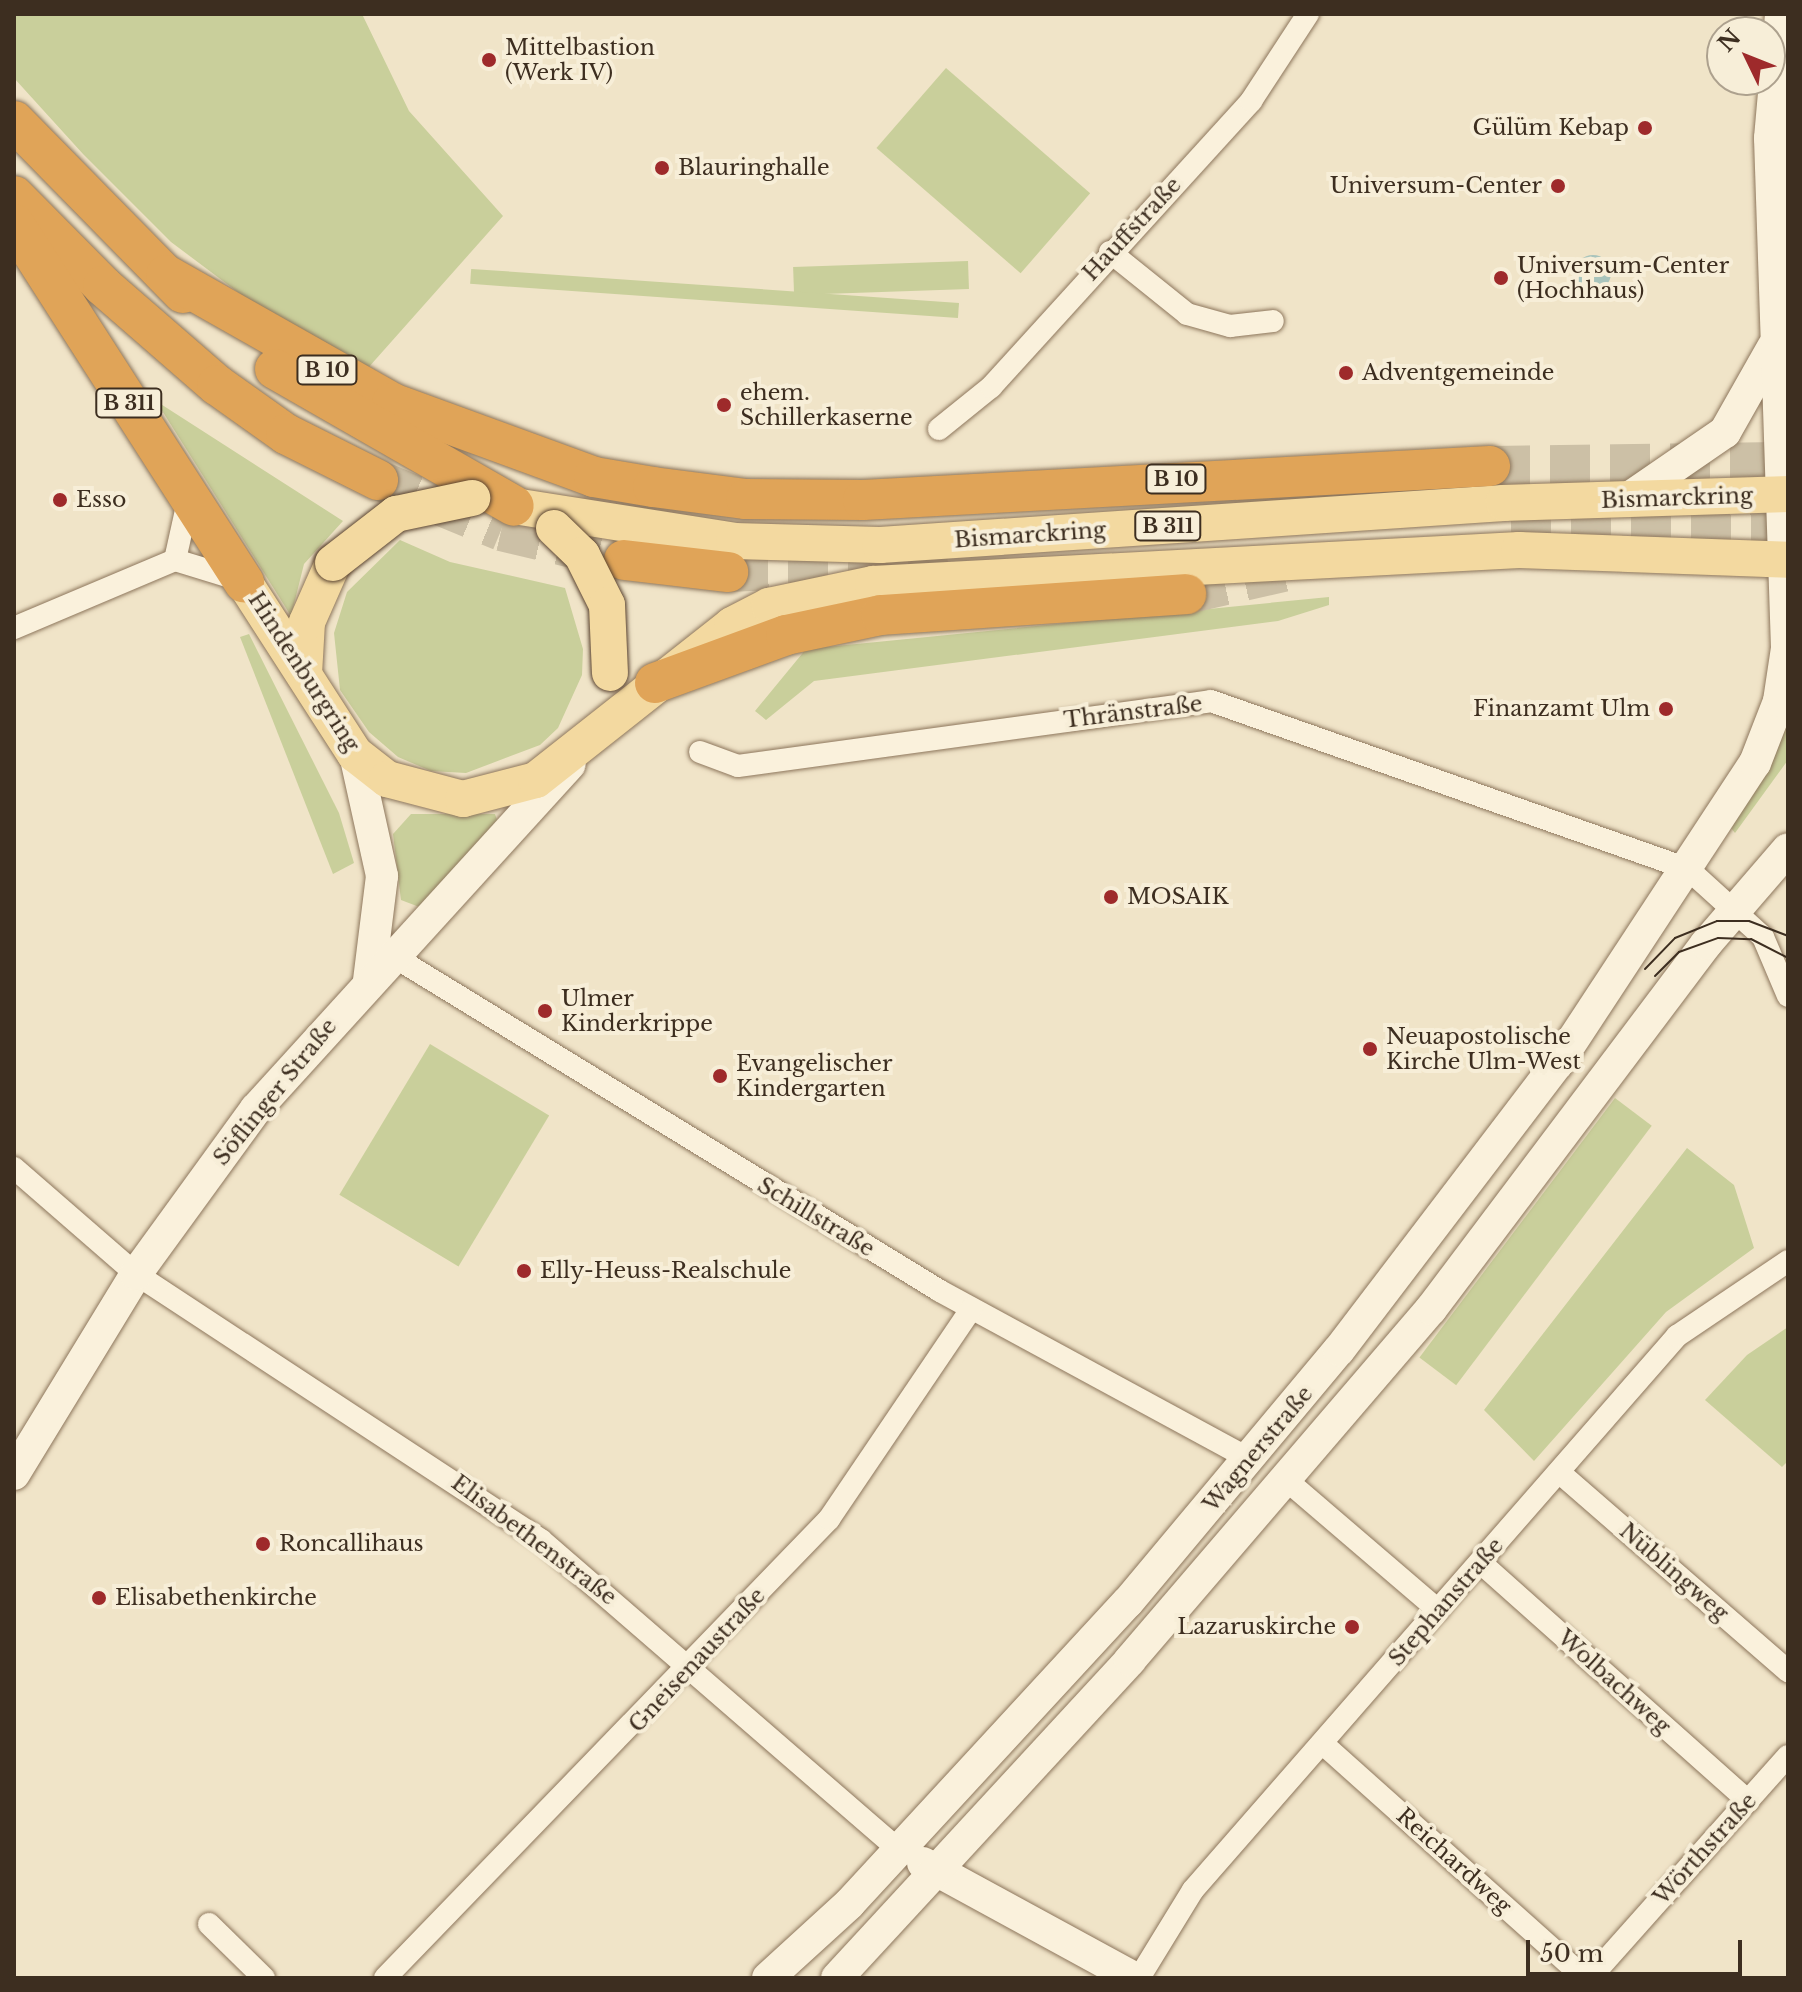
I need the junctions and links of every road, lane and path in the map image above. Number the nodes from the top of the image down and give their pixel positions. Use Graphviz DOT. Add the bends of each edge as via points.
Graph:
graph roads {
  1 [pos="1308,14"];
  2 [pos="1781,14"];
  3 [pos="14,121"];
  4 [pos="14,196"];
  5 [pos="14,224"];
  6 [pos="1110,252"];
  7 [pos="166,275"];
  8 [pos="1273,321"];
  9 [pos="1776,341"];
  10 [pos="939,429"];
  11 [pos="1490,466"];
  12 [pos="378,480"];
  13 [pos="1784,494"];
  14 [pos="189,497"];
  15 [pos="1626,500"];
  16 [pos="514,506"];
  17 [pos="175,560"];
  18 [pos="624,560"];
  19 [pos="1786,560"];
  20 [pos="728,572"];
  21 [pos="244,582"];
  22 [pos="1186,594"];
  23 [pos="14,628"];
  24 [pos="304,674"];
  25 [pos="655,683"];
  26 [pos="584,747"];
  27 [pos="700,752"];
  28 [pos="355,754"];
  29 [pos="1788,849"];
  30 [pos="1688,869"];
  31 [pos="1737,908"];
  32 [pos="393,956"];
  33 [pos="369,981"];
  34 [pos="1788,996"];
  35 [pos="14,1168"];
  36 [pos="1788,1261"];
  37 [pos="136,1274"];
  38 [pos="971,1309"];
  39 [pos="1250,1459"];
  40 [pos="1560,1473"];
  41 [pos="14,1474"];
  42 [pos="1284,1478"];
  43 [pos="1481,1563"];
  44 [pos="1438,1610"];
  45 [pos="690,1671"];
  46 [pos="1788,1671"];
  47 [pos="1323,1744"];
  48 [pos="1788,1756"];
  49 [pos="1748,1801"];
  50 [pos="899,1850"];
  51 [pos="939,1872"];
  52 [pos="209,1924"];
  53 [pos="264,1978"];
  54 [pos="385,1978"];
  55 [pos="768,1978"];
  56 [pos="837,1978"];
  57 [pos="1136,1978"];
  58 [pos="1588,1978"];
  1 -- 6 [label="street, Hauffstraße" via="1251,101"];
  2 -- 9 [label="street, Wagnerstraße" via="1770,138"];
  3 -- 7 [label="highway, B 10"];
  4 -- 12 [label="highway" via="111,295 217,385 286,434"];
  5 -- 14 [label="highway, B 311"];
  6 -- 8 [label="street" via="1187,314 1230,326"];
  6 -- 10 [label="street, Hauffstraße" via="991,387"];
  7 -- 11 [label="highway, B 10" via="392,403 580,473 653,487 746,499 863,500"];
  7 -- 16 [label="highway, B 311" via="271,366"];
  9 -- 13 [label="street, Wagnerstraße"];
  9 -- 15 [label="street" via="1743,411 1725,432"];
  13 -- 15 [label="main road, Bismarckring / B 311"];
  13 -- 19 [label="street, Wagnerstraße"];
  14 -- 17 [label="street"];
  14 -- 21 [label="highway, B 311"];
  15 -- 16 [label="main road, Bismarckring / B 311" via="880,545 734,541"];
  16 -- 24 [label="main road, Bismarckring, bridge" via="472,498 396,514 333,563 307,622"];
  16 -- 26 [label="main road, bridge" via="554,528 582,555 607,605 610,673"];
  17 -- 21 [label="street"];
  17 -- 23 [label="street"];
  18 -- 20 [label="highway"];
  19 -- 25 [label="main road, Bismarckring / B 311" via="1519,550 873,584 769,606 692,651"];
  19 -- 30 [label="street, Wagnerstraße" via="1787,648 1771,730"];
  21 -- 24 [label="main road, Hindenburgring / B 311"];
  22 -- 25 [label="highway" via="881,615 786,635"];
  24 -- 28 [label="main road, Hindenburgring / B 311"];
  25 -- 26 [label="main road, Bismarckring / B 311"];
  26 -- 28 [label="main road, Hindenburgring / B 311" via="536,780 463,799 387,779"];
  26 -- 32 [label="street, Söflinger Straße"];
  27 -- 30 [label="street, Thränstraße" via="738,766 1211,701"];
  28 -- 33 [label="street" via="382,876"];
  29 -- 31 [label="street, Wagnerstraße"];
  30 -- 31 [label="street"];
  30 -- 39 [label="street, Wagnerstraße" via="1497,1147"];
  31 -- 34 [label="street" via="1770,946"];
  31 -- 42 [label="street, Wagnerstraße" via="1431,1309"];
  32 -- 33 [label="street, Söflinger Straße"];
  32 -- 38 [label="street, Schillstraße"];
  33 -- 37 [label="street, Söflinger Straße" via="256,1109"];
  35 -- 37 [label="street, Elisabethenstraße"];
  36 -- 40 [label="street, Stephanstraße" via="1677,1336"];
  37 -- 41 [label="street, Söflinger Straße"];
  37 -- 45 [label="street, Elisabethenstraße" via="541,1540"];
  38 -- 39 [label="street, Schillstraße"];
  38 -- 45 [label="street, Gneisenaustraße" via="829,1519"];
  39 -- 50 [label="street, Wagnerstraße"];
  40 -- 43 [label="street, Stephanstraße"];
  40 -- 46 [label="street, Nüblingweg"];
  42 -- 44 [label="street"];
  42 -- 51 [label="street, Wagnerstraße"];
  43 -- 44 [label="street, Stephanstraße"];
  43 -- 49 [label="street, Wolbachweg"];
  44 -- 47 [label="street, Stephanstraße"];
  45 -- 50 [label="street, Elisabethenstraße"];
  45 -- 54 [label="street, Gneisenaustraße"];
  47 -- 57 [label="street, Stephanstraße" via="1193,1890"];
  47 -- 58 [label="street, Reichardweg"];
  48 -- 49 [label="street, Wörthstraße"];
  49 -- 58 [label="street, Wörthstraße"];
  50 -- 51 [label="street"];
  50 -- 55 [label="street, Wagnerstraße"];
  51 -- 56 [label="street, Wagnerstraße"];
  51 -- 57 [label="street"];
  52 -- 53 [label="street"];
}
